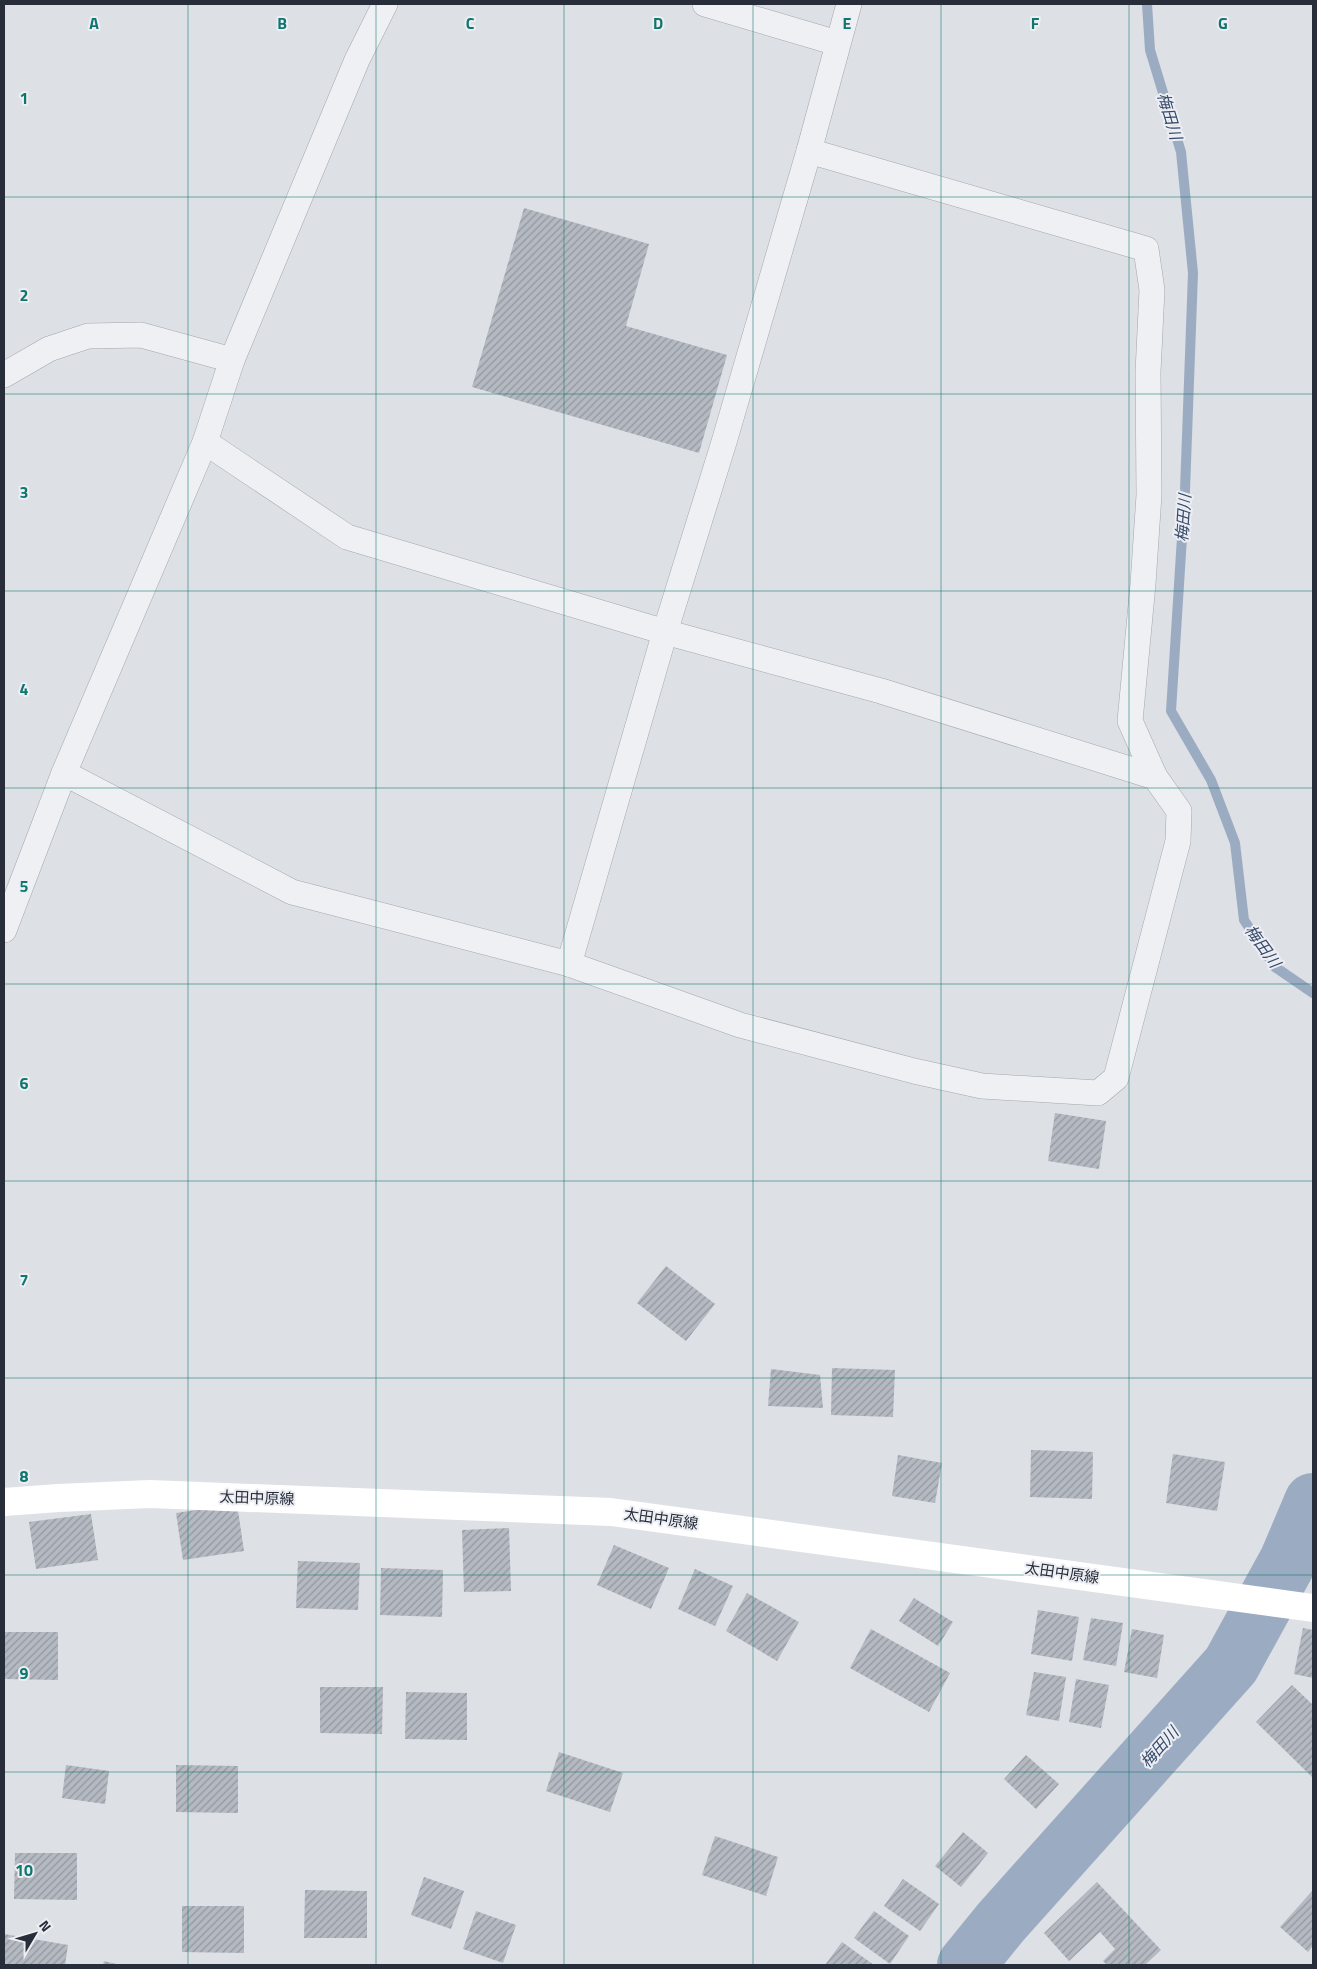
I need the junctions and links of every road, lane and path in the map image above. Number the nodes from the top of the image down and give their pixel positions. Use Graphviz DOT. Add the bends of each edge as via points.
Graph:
graph roads {
  1 [pos="385,4"];
  2 [pos="706,4"];
  3 [pos="849,4"];
  4 [pos="837,43"];
  5 [pos="809,151"];
  6 [pos="232,360"];
  7 [pos="4,375"];
  8 [pos="205,442"];
  9 [pos="664,632"];
  10 [pos="64,772"];
  11 [pos="1155,777"];
  12 [pos="4,930"];
  13 [pos="569,964"];
  14 [pos="4,1502"];
  15 [pos="1313,1608"];
  1 -- 6 [label="street" via="357,60"];
  2 -- 4 [label="street"];
  3 -- 4 [label="street"];
  4 -- 5 [label="street"];
  5 -- 9 [label="street" via="724,442"];
  5 -- 11 [label="street" via="1146,249 1152,290 1148,372 1149,495 1130,721"];
  6 -- 7 [label="street" via="141,335 88,336 49,349"];
  6 -- 8 [label="street"];
  8 -- 9 [label="street" via="347,537"];
  8 -- 10 [label="street"];
  9 -- 11 [label="street" via="881,691"];
  9 -- 13 [label="street"];
  10 -- 12 [label="street"];
  10 -- 13 [label="street" via="292,892"];
  11 -- 13 [label="street" via="1179,812 1178,842 1116,1078 1098,1094 982,1086 914,1072 740,1025"];
  14 -- 15 [label="main road, 太田中原線" via="150,1494 612,1512"];
}
